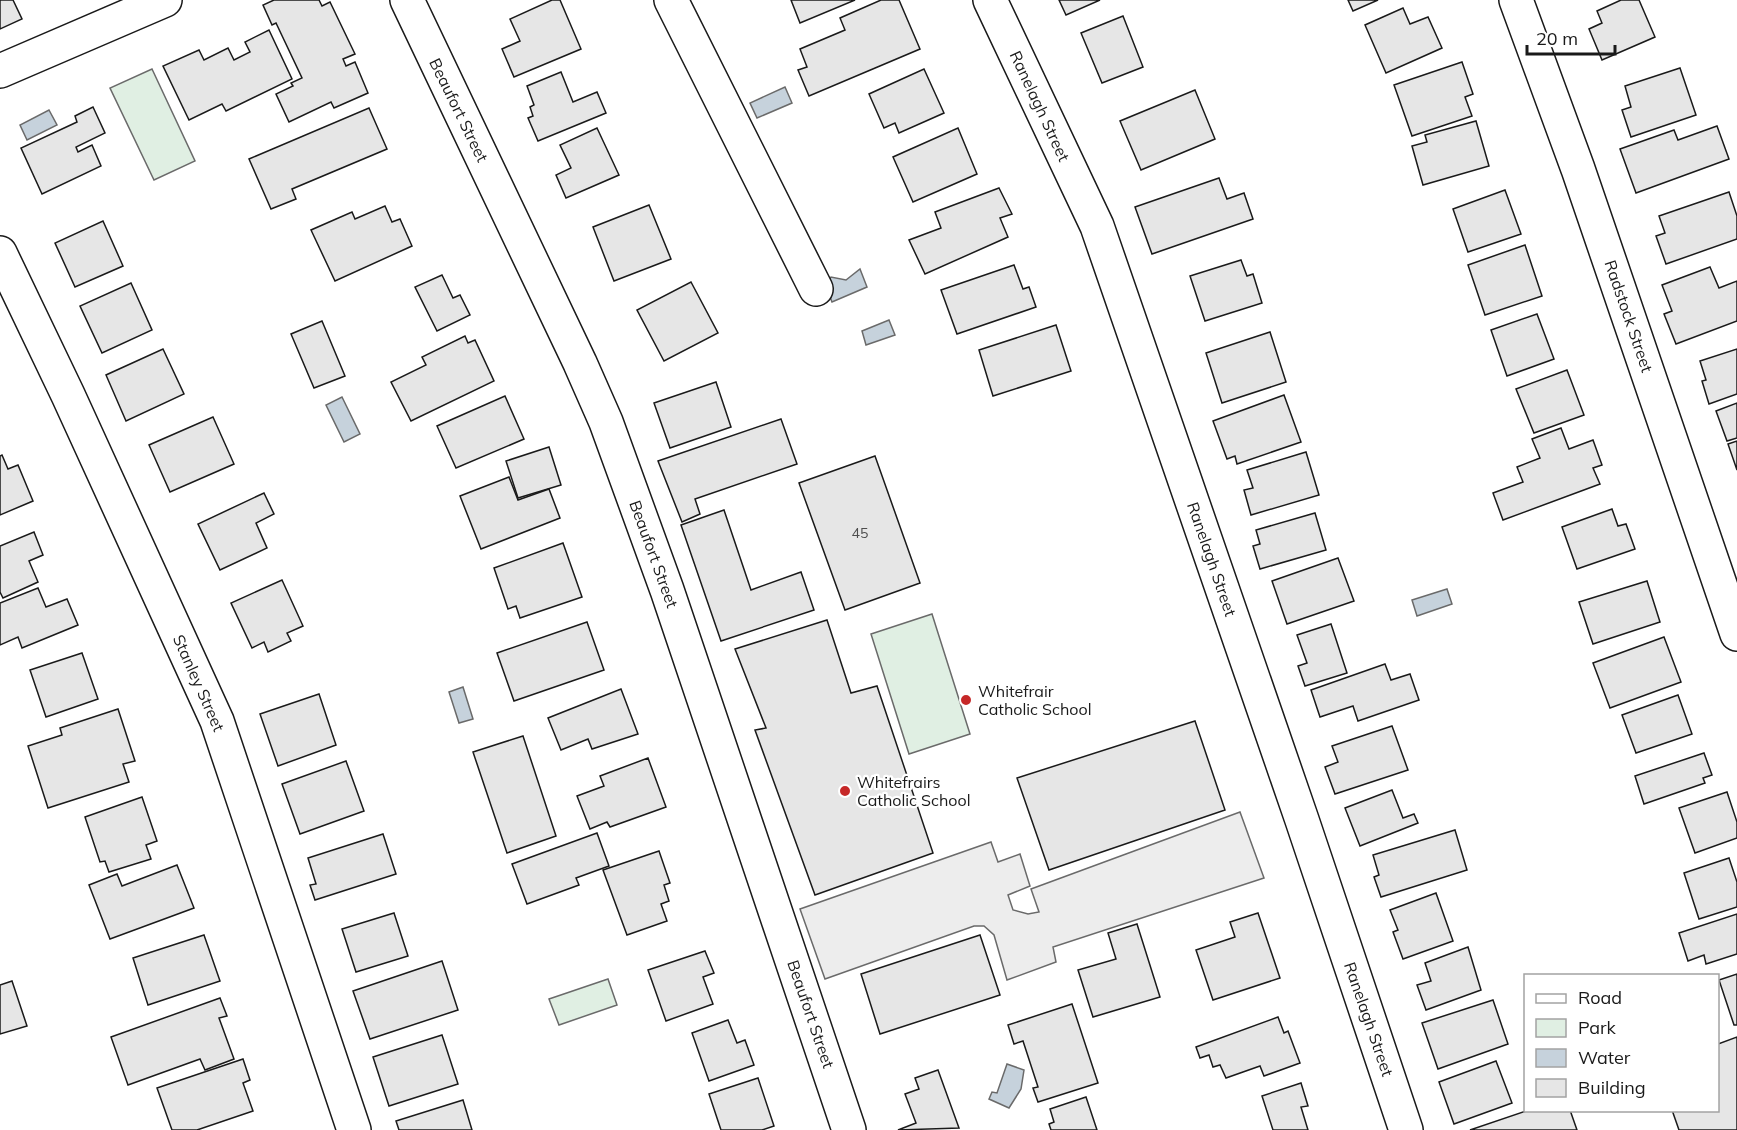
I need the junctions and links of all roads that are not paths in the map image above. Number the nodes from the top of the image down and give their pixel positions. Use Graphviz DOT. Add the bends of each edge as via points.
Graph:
graph roads {
  1 [pos="165,0"];
  2 [pos="407,0"];
  3 [pos="671,0"];
  4 [pos="990,0"];
  5 [pos="1516,0"];
  6 [pos="0,71"];
  7 [pos="0,253"];
  8 [pos="816,289"];
  9 [pos="1737,634"];
  10 [pos="354,1130"];
  11 [pos="849,1130"];
  12 [pos="1407,1130"];
  1 -- 6 [label="street"];
  2 -- 11 [label="street, Beaufort Street" via="606,422 667,590"];
  3 -- 8 [label="street"];
  4 -- 12 [label="street, Ranelagh Street" via="1097,226"];
  5 -- 9 [label="street, Radstock Street"];
  7 -- 10 [label="street, Stanley Street" via="217,721"];
}
